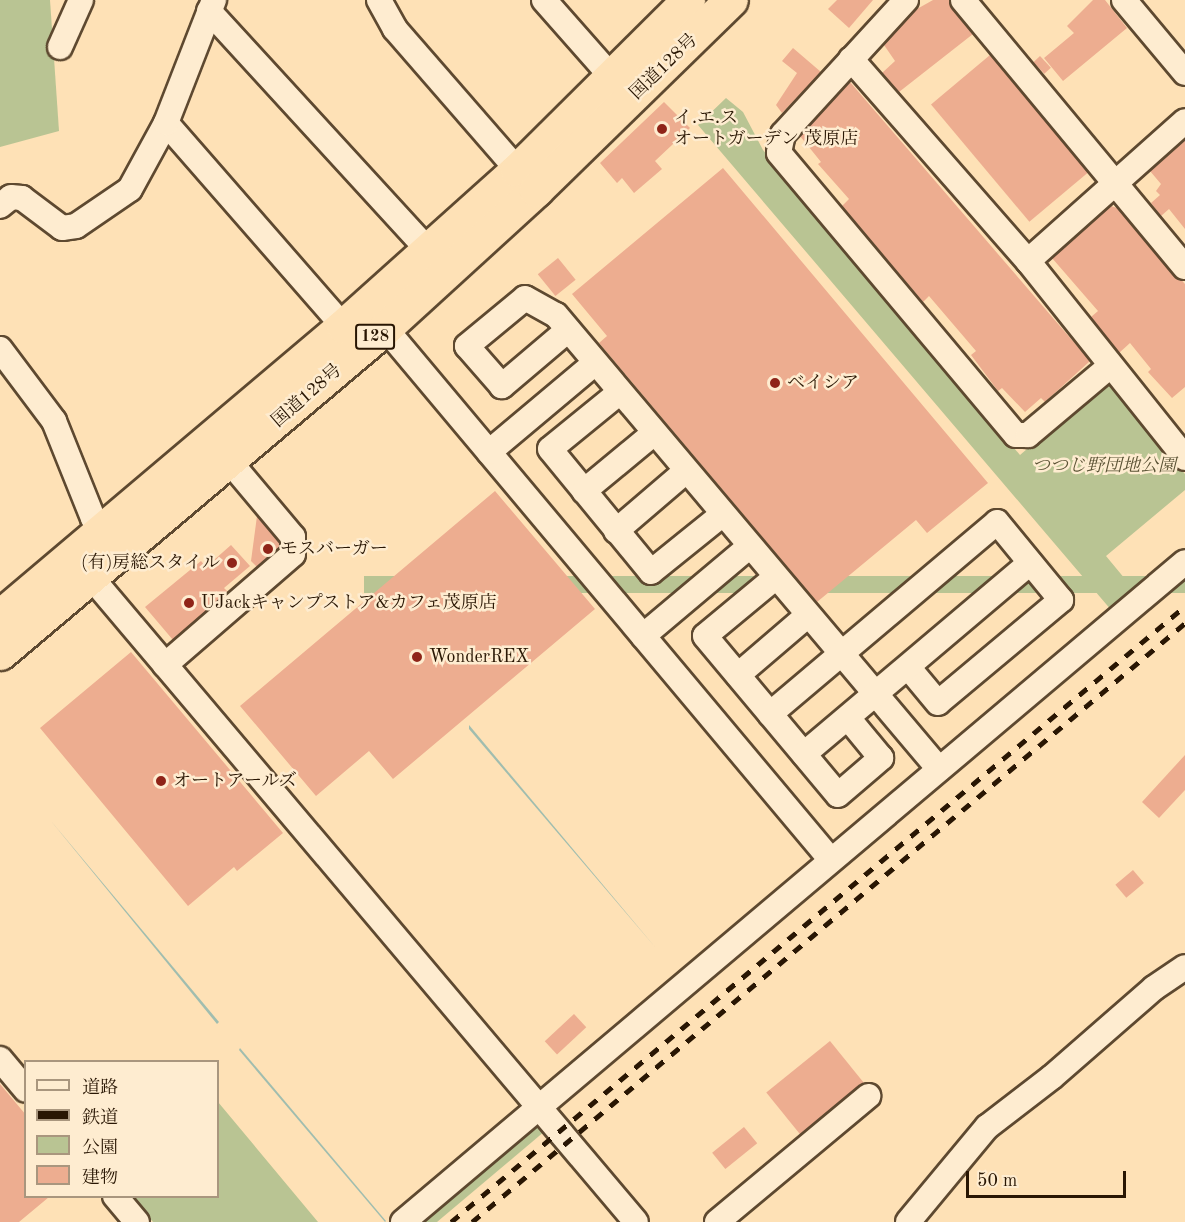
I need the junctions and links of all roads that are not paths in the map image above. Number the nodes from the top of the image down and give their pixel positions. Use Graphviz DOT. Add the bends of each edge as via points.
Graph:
graph roads {
  1 [pos="81,0"];
  2 [pos="379,0"];
  3 [pos="544,0"];
  4 [pos="688,0"];
  5 [pos="731,0"];
  6 [pos="906,0"];
  7 [pos="963,0"];
  8 [pos="1124,0"];
  9 [pos="212,5"];
  10 [pos="60,48"];
  11 [pos="851,59"];
  12 [pos="1185,73"];
  13 [pos="612,77"];
  14 [pos="1185,121"];
  15 [pos="166,123"];
  16 [pos="526,180"];
  17 [pos="1114,181"];
  18 [pos="0,206"];
  19 [pos="428,250"];
  20 [pos="1028,261"];
  21 [pos="1185,267"];
  22 [pos="343,327"];
  23 [pos="384,328"];
  24 [pos="568,330"];
  25 [pos="0,349"];
  26 [pos="595,363"];
  27 [pos="1109,367"];
  28 [pos="620,392"];
  29 [pos="654,433"];
  30 [pos="489,452"];
  31 [pos="1185,458"];
  32 [pos="230,462"];
  33 [pos="686,471"];
  34 [pos="584,491"];
  35 [pos="723,514"];
  36 [pos="616,531"];
  37 [pos="112,543"];
  38 [pos="750,546"];
  39 [pos="1185,561"];
  40 [pos="1030,563"];
  41 [pos="82,567"];
  42 [pos="776,577"];
  43 [pos="808,615"];
  44 [pos="0,616"];
  45 [pos="643,636"];
  46 [pos="0,654"];
  47 [pos="842,654"];
  48 [pos="165,665"];
  49 [pos="908,667"];
  50 [pos="738,675"];
  51 [pos="875,694"];
  52 [pos="770,714"];
  53 [pos="848,718"];
  54 [pos="804,754"];
  55 [pos="939,769"];
  56 [pos="831,860"];
  57 [pos="1185,967"];
  58 [pos="0,1059"];
  59 [pos="24,1088"];
  60 [pos="868,1096"];
  61 [pos="539,1105"];
  62 [pos="116,1198"];
  63 [pos="136,1222"];
  64 [pos="403,1222"];
  65 [pos="636,1222"];
  66 [pos="717,1222"];
  67 [pos="909,1222"];
  1 -- 10 [label="street"];
  2 -- 16 [label="street" via="395,29"];
  3 -- 13 [label="street"];
  4 -- 13 [label="highway, 国道128号 / 128"];
  5 -- 16 [label="highway, 国道128号 / 128"];
  6 -- 11 [label="street"];
  7 -- 17 [label="street"];
  8 -- 12 [label="street"];
  9 -- 15 [label="street"];
  9 -- 19 [label="street"];
  11 -- 20 [label="street"];
  11 -- 27 [label="street" via="783,134 779,153 791,168 1016,435 1028,435"];
  13 -- 16 [label="highway, 国道128号 / 128"];
  14 -- 17 [label="street"];
  15 -- 18 [label="street" via="130,189 76,226 62,228 22,198 11,197"];
  15 -- 22 [label="street"];
  16 -- 19 [label="highway, 国道128号 / 128"];
  16 -- 23 [label="highway, 国道128号 / 128"];
  17 -- 20 [label="street"];
  17 -- 21 [label="street"];
  19 -- 22 [label="highway, 国道128号 / 128"];
  20 -- 27 [label="street"];
  22 -- 37 [label="highway, 国道128号 / 128"];
  23 -- 30 [label="street"];
  23 -- 32 [label="highway, 国道128号 / 128"];
  24 -- 26 [label="street"];
  25 -- 37 [label="street" via="54,422 93,518"];
  26 -- 28 [label="street"];
  26 -- 30 [label="street"];
  27 -- 31 [label="street"];
  28 -- 29 [label="street"];
  28 -- 34 [label="street" via="550,449"];
  29 -- 33 [label="street"];
  29 -- 34 [label="street"];
  30 -- 45 [label="street"];
  32 -- 37 [label="highway, 国道128号 / 128"];
  32 -- 48 [label="street" via="293,537 294,554"];
  33 -- 35 [label="street"];
  33 -- 36 [label="street"];
  34 -- 36 [label="street"];
  35 -- 36 [label="street" via="651,573"];
  35 -- 38 [label="street"];
  37 -- 41 [label="highway, 国道128号 / 128"];
  38 -- 42 [label="street"];
  38 -- 45 [label="street"];
  39 -- 55 [label="street"];
  40 -- 47 [label="street" via="997,522"];
  40 -- 49 [label="street"];
  40 -- 49 [label="street" via="1061,600 938,703"];
  41 -- 44 [label="highway, 国道128号 / 128"];
  41 -- 46 [label="highway, 国道128号 / 128"];
  41 -- 48 [label="street"];
  42 -- 43 [label="street"];
  42 -- 50 [label="street" via="705,636"];
  43 -- 47 [label="street"];
  43 -- 50 [label="street"];
  45 -- 56 [label="street"];
  47 -- 51 [label="street"];
  47 -- 52 [label="street"];
  48 -- 61 [label="street"];
  49 -- 51 [label="street"];
  50 -- 52 [label="street"];
  51 -- 53 [label="street"];
  51 -- 55 [label="street"];
  52 -- 54 [label="street"];
  53 -- 54 [label="street"];
  53 -- 54 [label="street" via="881,758 838,795"];
  55 -- 56 [label="street"];
  56 -- 61 [label="street"];
  57 -- 67 [label="street" via="1154,988 1052,1077 987,1127"];
  58 -- 59 [label="street"];
  60 -- 66 [label="street"];
  61 -- 64 [label="street"];
  61 -- 65 [label="street"];
  62 -- 63 [label="street"];
}
